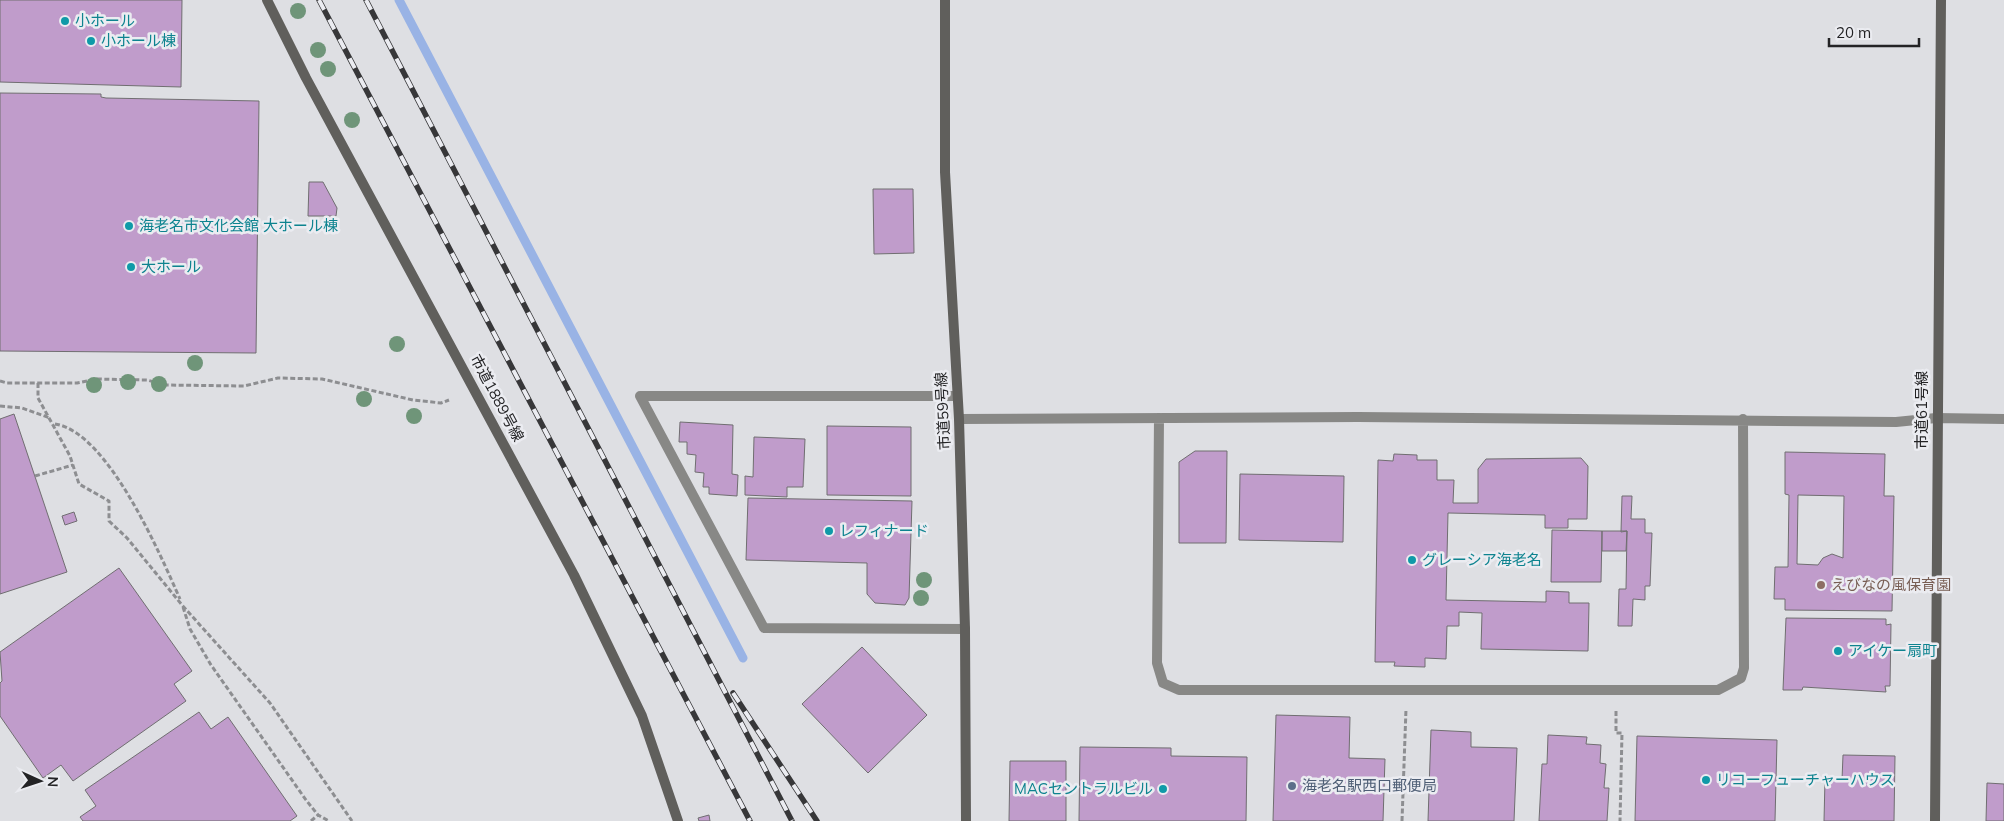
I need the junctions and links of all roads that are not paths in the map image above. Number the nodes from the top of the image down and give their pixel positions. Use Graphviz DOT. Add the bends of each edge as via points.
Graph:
graph roads {
  1 [pos="267,0"];
  2 [pos="945,0"];
  3 [pos="1941,0"];
  4 [pos="958,396"];
  5 [pos="1159,418"];
  6 [pos="1936,418"];
  7 [pos="959,419"];
  8 [pos="1743,419"];
  9 [pos="2004,419"];
  10 [pos="965,629"];
  11 [pos="678,821"];
  12 [pos="966,821"];
  13 [pos="1935,821"];
  1 -- 11 [label="street, 市道1889号線" via="574,574 642,716"];
  2 -- 4 [label="street, 市道59号線" via="945,172"];
  3 -- 6 [label="street, 市道61号線"];
  4 -- 7 [label="street, 市道59号線"];
  4 -- 10 [label="street" via="640,396 764,628"];
  5 -- 7 [label="street"];
  5 -- 8 [label="street"];
  5 -- 8 [label="street" via="1157,663 1159,676 1168,687 1179,690 1718,690 1730,686 1741,678 1744,668"];
  6 -- 8 [label="street" via="1896,422"];
  6 -- 9 [label="street"];
  6 -- 13 [label="street, 市道61号線"];
  7 -- 10 [label="street, 市道59号線"];
  10 -- 12 [label="street, 市道59号線"];
}
